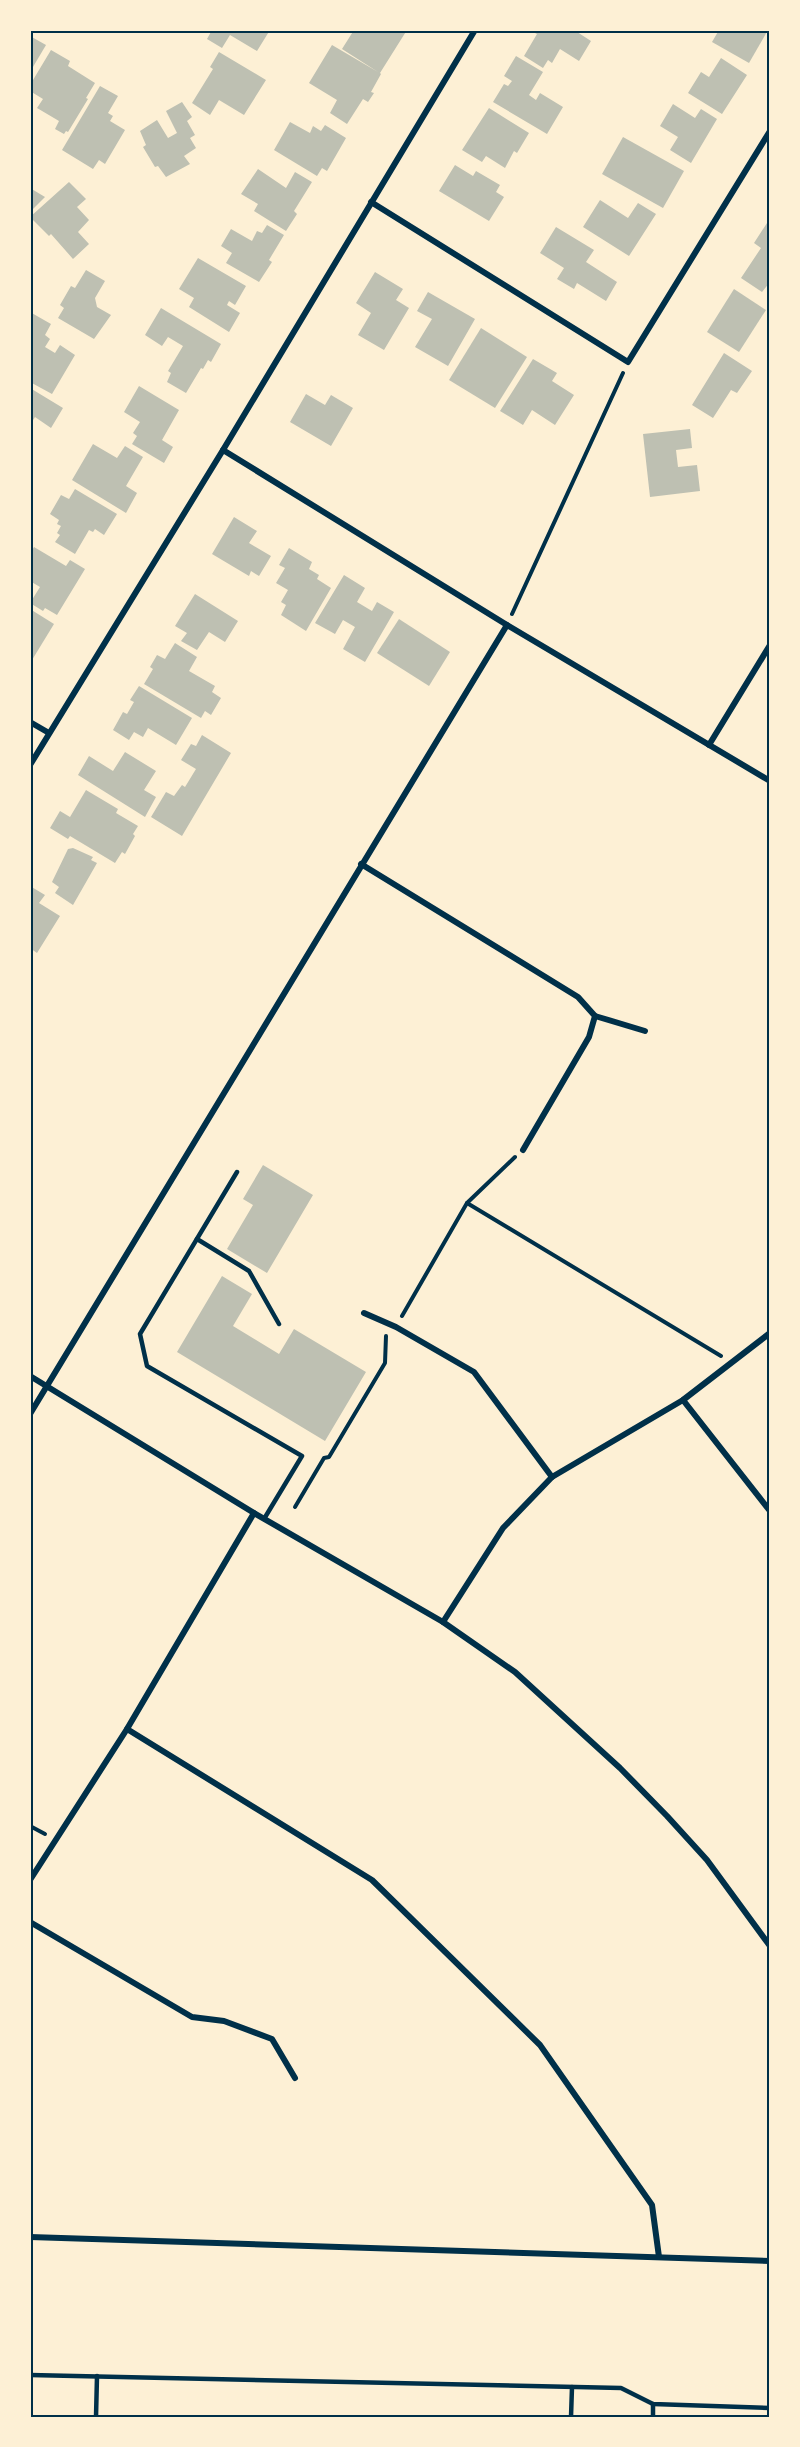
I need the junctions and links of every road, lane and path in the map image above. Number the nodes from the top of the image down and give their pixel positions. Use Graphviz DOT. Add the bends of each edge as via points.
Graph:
graph roads {
  1 [pos="475,30"];
  2 [pos="770,131"];
  3 [pos="371,202"];
  4 [pos="628,362"];
  5 [pos="223,450"];
  6 [pos="507,625"];
  7 [pos="770,645"];
  8 [pos="30,722"];
  9 [pos="49,733"];
  10 [pos="710,745"];
  11 [pos="30,765"];
  12 [pos="770,781"];
  13 [pos="361,864"];
  14 [pos="595,1016"];
  15 [pos="645,1031"];
  16 [pos="523,1150"];
  17 [pos="237,1172"];
  18 [pos="467,1203"];
  19 [pos="197,1239"];
  20 [pos="364,1313"];
  21 [pos="387,1323"];
  22 [pos="279,1324"];
  23 [pos="396,1327"];
  24 [pos="770,1333"];
  25 [pos="729,1366"];
  26 [pos="30,1376"];
  27 [pos="47,1386"];
  28 [pos="683,1400"];
  29 [pos="30,1414"];
  30 [pos="552,1477"];
  31 [pos="294,1507"];
  32 [pos="770,1510"];
  33 [pos="254,1513"];
  34 [pos="264,1519"];
  35 [pos="443,1622"];
  36 [pos="127,1729"];
  37 [pos="30,1880"];
  38 [pos="30,1922"];
  39 [pos="770,1946"];
  40 [pos="295,2078"];
  41 [pos="30,2237"];
  42 [pos="659,2257"];
  43 [pos="770,2261"];
  44 [pos="30,2375"];
  45 [pos="97,2376"];
  46 [pos="572,2387"];
  47 [pos="653,2404"];
  48 [pos="770,2408"];
  49 [pos="96,2417"];
  50 [pos="571,2417"];
  51 [pos="653,2417"];
  1 -- 3 [label="street"];
  2 -- 4 [label="street"];
  3 -- 4 [label="street"];
  3 -- 5 [label="street"];
  4 -- 6 [label="path"];
  5 -- 6 [label="street"];
  5 -- 9 [label="street"];
  6 -- 10 [label="street"];
  6 -- 13 [label="street"];
  7 -- 10 [label="street"];
  8 -- 9 [label="street"];
  9 -- 11 [label="street"];
  10 -- 12 [label="street"];
  13 -- 14 [label="street" via="578,997"];
  13 -- 27 [label="street"];
  14 -- 15 [label="street"];
  14 -- 16 [label="street" via="589,1037"];
  16 -- 18 [label="path"];
  17 -- 19 [label="lane"];
  18 -- 23 [label="path"];
  18 -- 25 [label="path" via="721,1356"];
  19 -- 22 [label="lane" via="249,1271"];
  19 -- 34 [label="lane" via="140,1334 147,1366 302,1456"];
  20 -- 21 [label="street"];
  21 -- 23 [label="street"];
  21 -- 31 [label="path" via="385,1363"];
  23 -- 30 [label="street" via="474,1372"];
  24 -- 25 [label="street"];
  25 -- 28 [label="street"];
  26 -- 27 [label="street"];
  27 -- 29 [label="street"];
  27 -- 33 [label="street"];
  28 -- 30 [label="street"];
  28 -- 32 [label="street"];
  30 -- 35 [label="street" via="503,1528"];
  33 -- 34 [label="street"];
  33 -- 36 [label="street"];
  34 -- 35 [label="street"];
  35 -- 39 [label="street" via="515,1672 620,1768 707,1860"];
  36 -- 37 [label="street"];
  36 -- 42 [label="street" via="372,1880 540,2045 652,2205"];
  38 -- 40 [label="street" via="192,2018 224,2021 272,2039"];
  41 -- 42 [label="street"];
  42 -- 43 [label="street"];
  44 -- 45 [label="lane"];
  45 -- 46 [label="lane"];
  45 -- 49 [label="lane"];
  46 -- 47 [label="lane" via="621,2388"];
  46 -- 50 [label="lane"];
  47 -- 48 [label="lane"];
  47 -- 51 [label="lane"];
}
